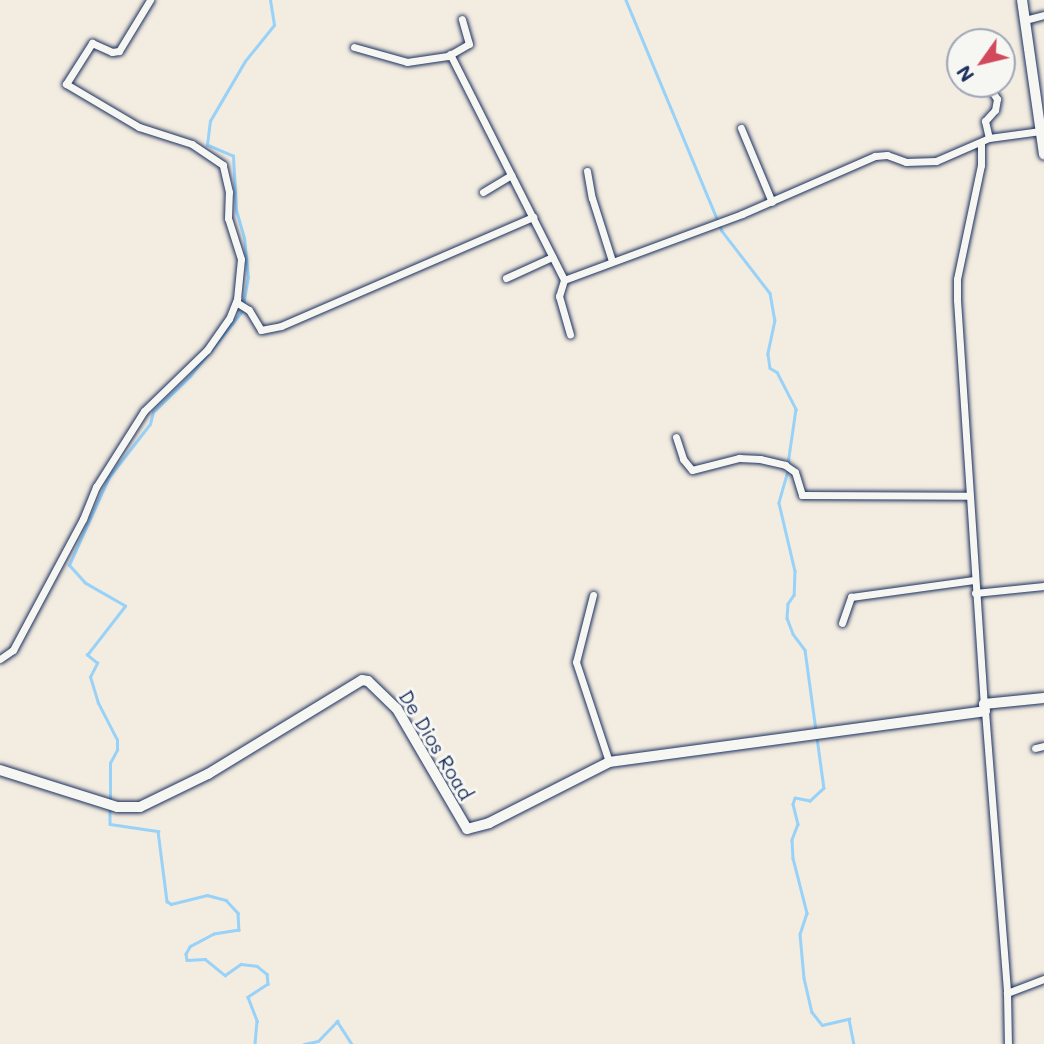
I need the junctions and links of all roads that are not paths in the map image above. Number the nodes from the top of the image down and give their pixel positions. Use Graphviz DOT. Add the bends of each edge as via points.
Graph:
graph roads {
  1 [pos="150,0"];
  2 [pos="1022,0"];
  3 [pos="1044,15"];
  4 [pos="462,19"];
  5 [pos="1025,20"];
  6 [pos="354,47"];
  7 [pos="450,54"];
  8 [pos="996,98"];
  9 [pos="741,128"];
  10 [pos="1042,134"];
  11 [pos="989,138"];
  12 [pos="981,142"];
  13 [pos="1044,154"];
  14 [pos="587,171"];
  15 [pos="511,175"];
  16 [pos="484,192"];
  17 [pos="772,202"];
  18 [pos="533,217"];
  19 [pos="552,257"];
  20 [pos="612,261"];
  21 [pos="506,278"];
  22 [pos="564,280"];
  23 [pos="238,303"];
  24 [pos="570,334"];
  25 [pos="676,437"];
  26 [pos="969,496"];
  27 [pos="974,580"];
  28 [pos="1044,586"];
  29 [pos="975,593"];
  30 [pos="593,595"];
  31 [pos="842,622"];
  32 [pos="0,659"];
  33 [pos="1044,698"];
  34 [pos="984,707"];
  35 [pos="1044,747"];
  36 [pos="1035,748"];
  37 [pos="609,762"];
  38 [pos="0,770"];
  39 [pos="1044,979"];
  40 [pos="1007,993"];
  41 [pos="1008,1044"];
  1 -- 23 [label="street" via="120,51 92,43 66,84 139,127 192,144 223,165 228,218 241,259"];
  2 -- 5 [label="street"];
  3 -- 5 [label="street"];
  4 -- 7 [label="street" via="469,44"];
  5 -- 10 [label="street"];
  6 -- 7 [label="street" via="407,62"];
  7 -- 15 [label="street"];
  8 -- 11 [label="street" via="995,110 985,121"];
  9 -- 17 [label="street"];
  10 -- 11 [label="street"];
  10 -- 13 [label="street"];
  11 -- 12 [label="street"];
  12 -- 17 [label="street" via="936,161 876,156"];
  12 -- 26 [label="street" via="981,165 957,279"];
  14 -- 20 [label="street"];
  15 -- 16 [label="street"];
  15 -- 18 [label="street"];
  17 -- 20 [label="street"];
  18 -- 19 [label="street"];
  18 -- 23 [label="street" via="281,326 261,330 249,310"];
  19 -- 21 [label="street"];
  19 -- 22 [label="street"];
  20 -- 22 [label="street"];
  22 -- 24 [label="street" via="559,296"];
  23 -- 32 [label="street" via="207,350 144,411 100,480 13,650"];
  25 -- 26 [label="street" via="692,470 739,458 760,459 795,472 802,495"];
  26 -- 27 [label="street"];
  27 -- 29 [label="street"];
  27 -- 31 [label="street" via="851,597"];
  28 -- 29 [label="street"];
  29 -- 34 [label="street"];
  30 -- 37 [label="street" via="576,662"];
  33 -- 34 [label="street, De Dios Road"];
  34 -- 37 [label="street, De Dios Road"];
  34 -- 40 [label="street"];
  35 -- 36 [label="street"];
  37 -- 38 [label="street, De Dios Road" via="489,823 467,829 397,709 362,680 208,774 140,807 101,803"];
  39 -- 40 [label="street"];
  40 -- 41 [label="street"];
}
